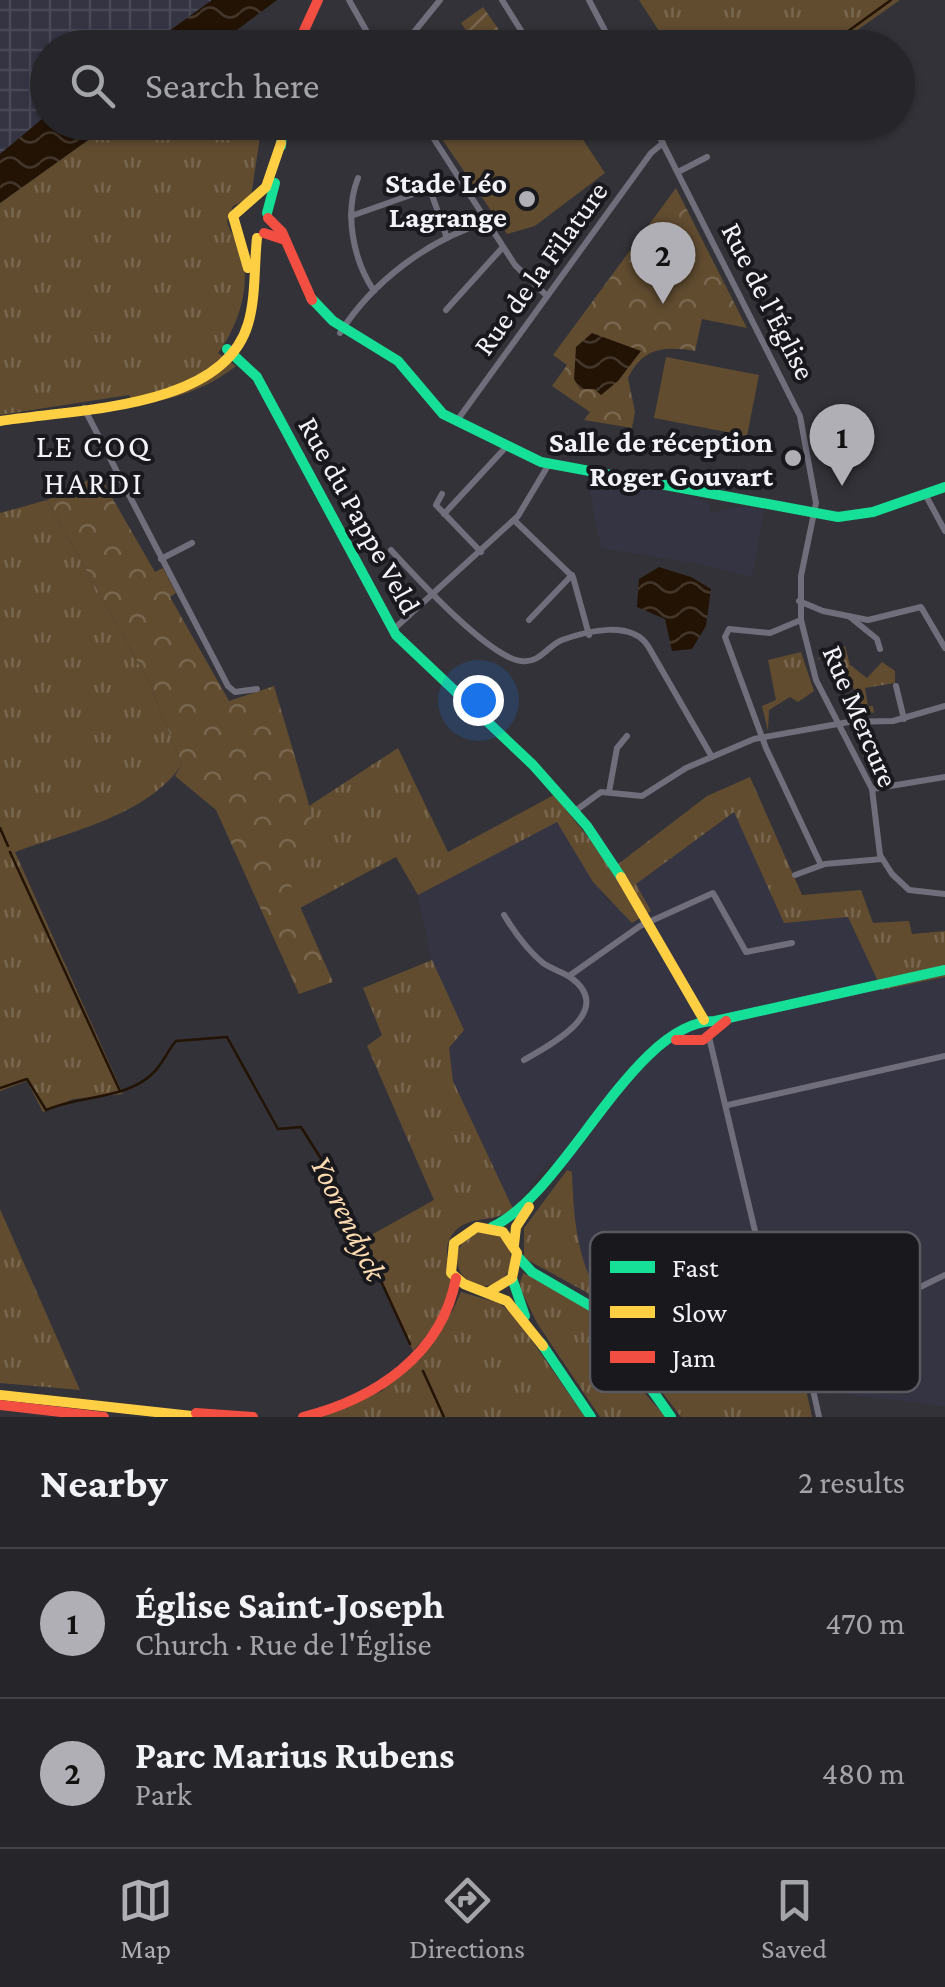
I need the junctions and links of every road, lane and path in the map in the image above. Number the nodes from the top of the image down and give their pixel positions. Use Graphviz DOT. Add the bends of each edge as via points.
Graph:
graph roads {
  1 [pos="318,0"];
  2 [pos="349,0"];
  3 [pos="440,0"];
  4 [pos="502,0"];
  5 [pos="589,0"];
  6 [pos="304,30"];
  7 [pos="366,30"];
  8 [pos="416,30"];
  9 [pos="521,30"];
  10 [pos="605,30"];
  11 [pos="281,140"];
  12 [pos="435,140"];
  13 [pos="661,140"];
  14 [pos="281,143"];
  15 [pos="663,143"];
  16 [pos="707,156"];
  17 [pos="678,172"];
  18 [pos="358,178"];
  19 [pos="250,203"];
  20 [pos="268,215"];
  21 [pos="352,216"];
  22 [pos="487,222"];
  23 [pos="260,235"];
  24 [pos="240,236"];
  25 [pos="448,238"];
  26 [pos="503,246"];
  27 [pos="288,248"];
  28 [pos="374,290"];
  29 [pos="547,296"];
  30 [pos="446,310"];
  31 [pos="341,330"];
  32 [pos="233,346"];
  33 [pos="84,407"];
  34 [pos="0,421"];
  35 [pos="456,422"];
  36 [pos="507,446"];
  37 [pos="549,464"];
  38 [pos="945,487"];
  39 [pos="442,494"];
  40 [pos="925,494"];
  41 [pos="444,514"];
  42 [pos="814,514"];
  43 [pos="514,520"];
  44 [pos="945,532"];
  45 [pos="192,544"];
  46 [pos="392,550"];
  47 [pos="481,552"];
  48 [pos="161,559"];
  49 [pos="572,574"];
  50 [pos="434,596"];
  51 [pos="799,600"];
  52 [pos="850,616"];
  53 [pos="528,620"];
  54 [pos="801,620"];
  55 [pos="392,630"];
  56 [pos="589,635"];
  57 [pos="945,648"];
  58 [pos="880,649"];
  59 [pos="896,686"];
  60 [pos="257,689"];
  61 [pos="945,706"];
  62 [pos="904,718"];
  63 [pos="840,723"];
  64 [pos="627,736"];
  65 [pos="763,738"];
  66 [pos="712,757"];
  67 [pos="945,777"];
  68 [pos="872,789"];
  69 [pos="609,792"];
  70 [pos="575,811"];
  71 [pos="882,859"];
  72 [pos="820,865"];
  73 [pos="795,874"];
  74 [pos="945,894"];
  75 [pos="504,915"];
  76 [pos="650,921"];
  77 [pos="792,943"];
  78 [pos="945,970"];
  79 [pos="569,976"];
  80 [pos="700,1030"];
  81 [pos="945,1056"];
  82 [pos="524,1060"];
  83 [pos="728,1105"];
  84 [pos="552,1173"];
  85 [pos="492,1227"];
  86 [pos="756,1232"];
  87 [pos="516,1251"];
  88 [pos="945,1275"];
  89 [pos="456,1278"];
  90 [pos="512,1278"];
  91 [pos="920,1287"];
  92 [pos="489,1292"];
  93 [pos="590,1306"];
  94 [pos="543,1346"];
  95 [pos="648,1392"];
  96 [pos="814,1392"];
  97 [pos="0,1395"];
  98 [pos="0,1406"];
  99 [pos="170,1414"];
  100 [pos="104,1417"];
  101 [pos="201,1417"];
  102 [pos="253,1417"];
  103 [pos="304,1417"];
  104 [pos="592,1417"];
  105 [pos="671,1417"];
  106 [pos="819,1417"];
  1 -- 6 [label="main road"];
  2 -- 7 [label="street"];
  3 -- 8 [label="street"];
  4 -- 9 [label="street"];
  5 -- 10 [label="street"];
  11 -- 14 [label="main road"];
  12 -- 22 [label="street"];
  13 -- 15 [label="street, Rue de l'Église"];
  14 -- 19 [label="main road" via="269,182"];
  14 -- 20 [label="main road"];
  15 -- 17 [label="street, Rue de l'Église"];
  15 -- 29 [label="street, Rue de la Filature"];
  16 -- 17 [label="street"];
  17 -- 42 [label="street, Rue de l'Église" via="792,395 805,437"];
  18 -- 21 [label="street"];
  19 -- 20 [label="main road"];
  19 -- 24 [label="main road" via="233,216"];
  20 -- 23 [label="main road"];
  20 -- 27 [label="main road"];
  21 -- 25 [label="street" via="427,191"];
  21 -- 28 [label="street" via="358,256"];
  22 -- 25 [label="street"];
  22 -- 26 [label="street"];
  23 -- 24 [label="main road"];
  23 -- 27 [label="main road" via="279,235"];
  23 -- 32 [label="main road" via="253,306"];
  24 -- 32 [label="main road" via="248,294"];
  25 -- 28 [label="street"];
  26 -- 29 [label="street"];
  26 -- 30 [label="street"];
  27 -- 31 [label="main road" via="319,313"];
  28 -- 31 [label="street"];
  29 -- 35 [label="street, Rue de la Filature"];
  31 -- 35 [label="main road" via="398,361 430,404"];
  32 -- 33 [label="main road" via="201,379"];
  32 -- 55 [label="main road, Rue du Pappe Veld" via="248,352"];
  33 -- 34 [label="main road"];
  33 -- 48 [label="street"];
  35 -- 36 [label="main road"];
  36 -- 37 [label="main road"];
  36 -- 41 [label="street"];
  37 -- 42 [label="main road"];
  37 -- 43 [label="street"];
  38 -- 40 [label="main road"];
  39 -- 41 [label="street" via="435,503"];
  40 -- 42 [label="main road" via="855,516"];
  40 -- 44 [label="street"];
  41 -- 47 [label="street"];
  42 -- 51 [label="street, Rue Mercure"];
  43 -- 47 [label="street"];
  43 -- 49 [label="street"];
  45 -- 48 [label="street"];
  46 -- 50 [label="street"];
  47 -- 50 [label="street"];
  48 -- 60 [label="street" via="231,690"];
  49 -- 53 [label="street"];
  49 -- 56 [label="street"];
  50 -- 55 [label="street"];
  50 -- 56 [label="street" via="519,661 537,659 561,640"];
  51 -- 52 [label="street"];
  51 -- 54 [label="street, Rue Mercure"];
  52 -- 57 [label="street" via="922,608"];
  52 -- 58 [label="street"];
  54 -- 63 [label="street, Rue Mercure" via="816,680"];
  54 -- 65 [label="street" via="770,634 726,631"];
  55 -- 70 [label="main road, Rue du Pappe Veld"];
  56 -- 66 [label="street" via="623,629 644,639"];
  59 -- 62 [label="street"];
  61 -- 62 [label="street"];
  62 -- 63 [label="street"];
  63 -- 65 [label="street"];
  63 -- 68 [label="street, Rue Mercure"];
  64 -- 69 [label="street" via="617,748"];
  65 -- 66 [label="street"];
  65 -- 72 [label="street"];
  66 -- 69 [label="street" via="642,796"];
  67 -- 68 [label="street"];
  68 -- 71 [label="street, Rue Mercure"];
  69 -- 70 [label="street"];
  70 -- 76 [label="main road, Rue du Pappe Veld"];
  71 -- 72 [label="street"];
  71 -- 74 [label="street" via="913,892"];
  72 -- 73 [label="street"];
  75 -- 79 [label="street" via="532,953"];
  76 -- 77 [label="street" via="715,893 748,953"];
  76 -- 79 [label="street"];
  76 -- 80 [label="main road, Rue du Pappe Veld"];
  78 -- 80 [label="main road" via="746,1012"];
  79 -- 82 [label="street" via="584,1002 580,1020"];
  80 -- 83 [label="street" via="717,1060"];
  80 -- 84 [label="main road" via="661,1046 631,1074"];
  81 -- 83 [label="street"];
  83 -- 86 [label="street"];
  84 -- 85 [label="main road" via="517,1212"];
  84 -- 87 [label="main road" via="517,1224"];
  85 -- 87 [label="main road"];
  85 -- 89 [label="main road" via="474,1227 456,1241 450,1260"];
  87 -- 90 [label="main road"];
  87 -- 93 [label="main road" via="526,1267"];
  88 -- 91 [label="street"];
  89 -- 92 [label="main road" via="471,1290"];
  89 -- 103 [label="main road" via="438,1325 402,1370 360,1400"];
  90 -- 92 [label="main road"];
  90 -- 94 [label="main road"];
  92 -- 94 [label="main road" via="508,1302"];
  94 -- 104 [label="main road"];
  95 -- 105 [label="main road"];
  96 -- 106 [label="street"];
  97 -- 99 [label="main road"];
  98 -- 100 [label="main road"];
  99 -- 101 [label="main road"];
  99 -- 102 [label="main road"];
}
